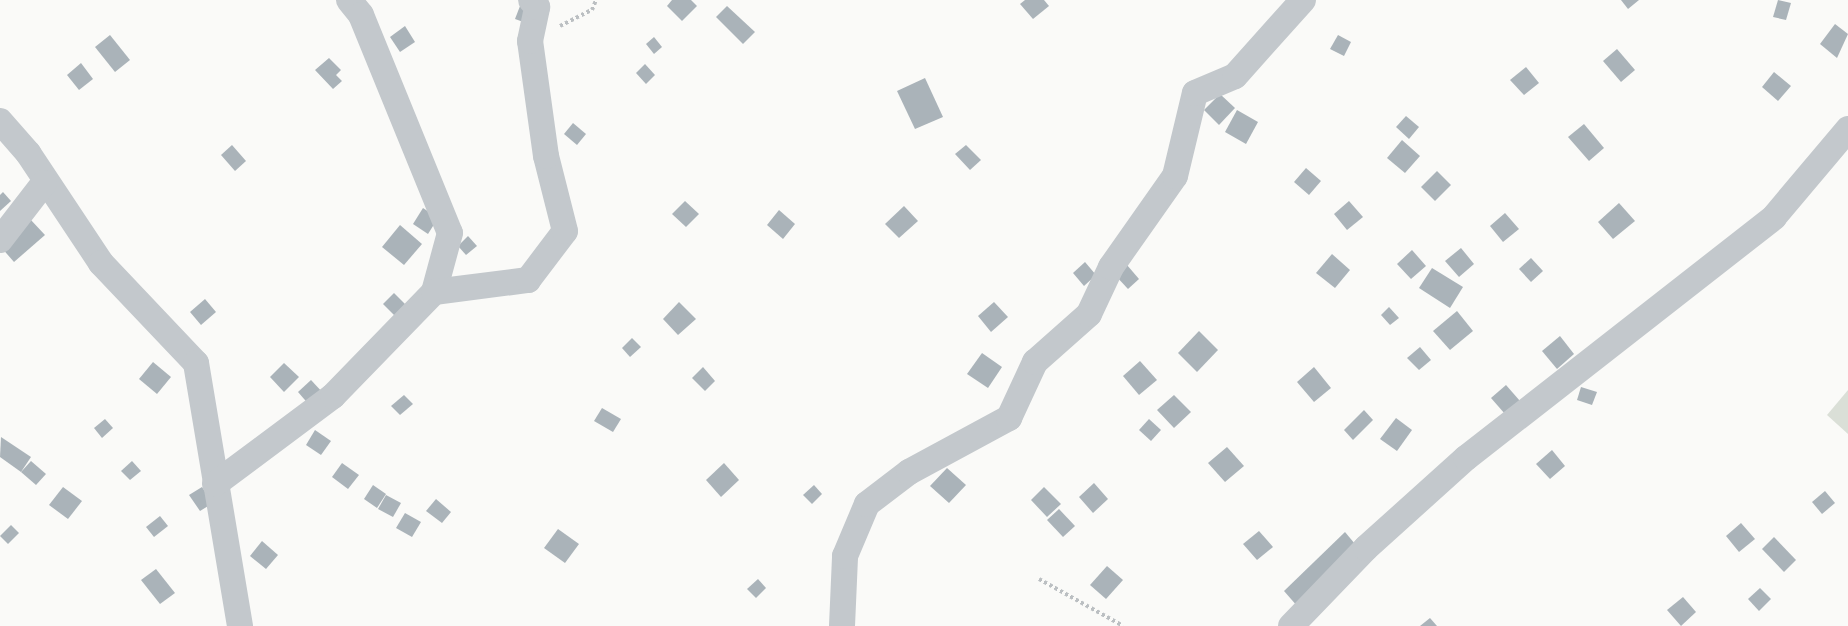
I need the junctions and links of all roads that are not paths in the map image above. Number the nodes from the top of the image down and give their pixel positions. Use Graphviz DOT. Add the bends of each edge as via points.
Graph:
graph roads {
  1 [pos="349,0"];
  2 [pos="531,0"];
  3 [pos="1303,0"];
  4 [pos="0,121"];
  5 [pos="1848,129"];
  6 [pos="44,183"];
  7 [pos="0,240"];
  8 [pos="434,292"];
  9 [pos="215,484"];
  10 [pos="240,626"];
  11 [pos="842,626"];
  12 [pos="1291,626"];
  1 -- 8 [label="street" via="361,15 450,233"];
  2 -- 8 [label="street" via="537,8 530,41 546,156 565,231 528,280"];
  3 -- 11 [label="street" via="1235,76 1194,93 1174,176 1111,267 1089,314 1035,362 1009,418 909,472 867,504 845,556"];
  4 -- 6 [label="street" via="28,153"];
  5 -- 12 [label="street" via="1774,217 1466,458 1366,548"];
  6 -- 7 [label="street"];
  6 -- 9 [label="street" via="101,263 196,363"];
  8 -- 9 [label="street" via="333,396"];
  9 -- 10 [label="street"];
}
